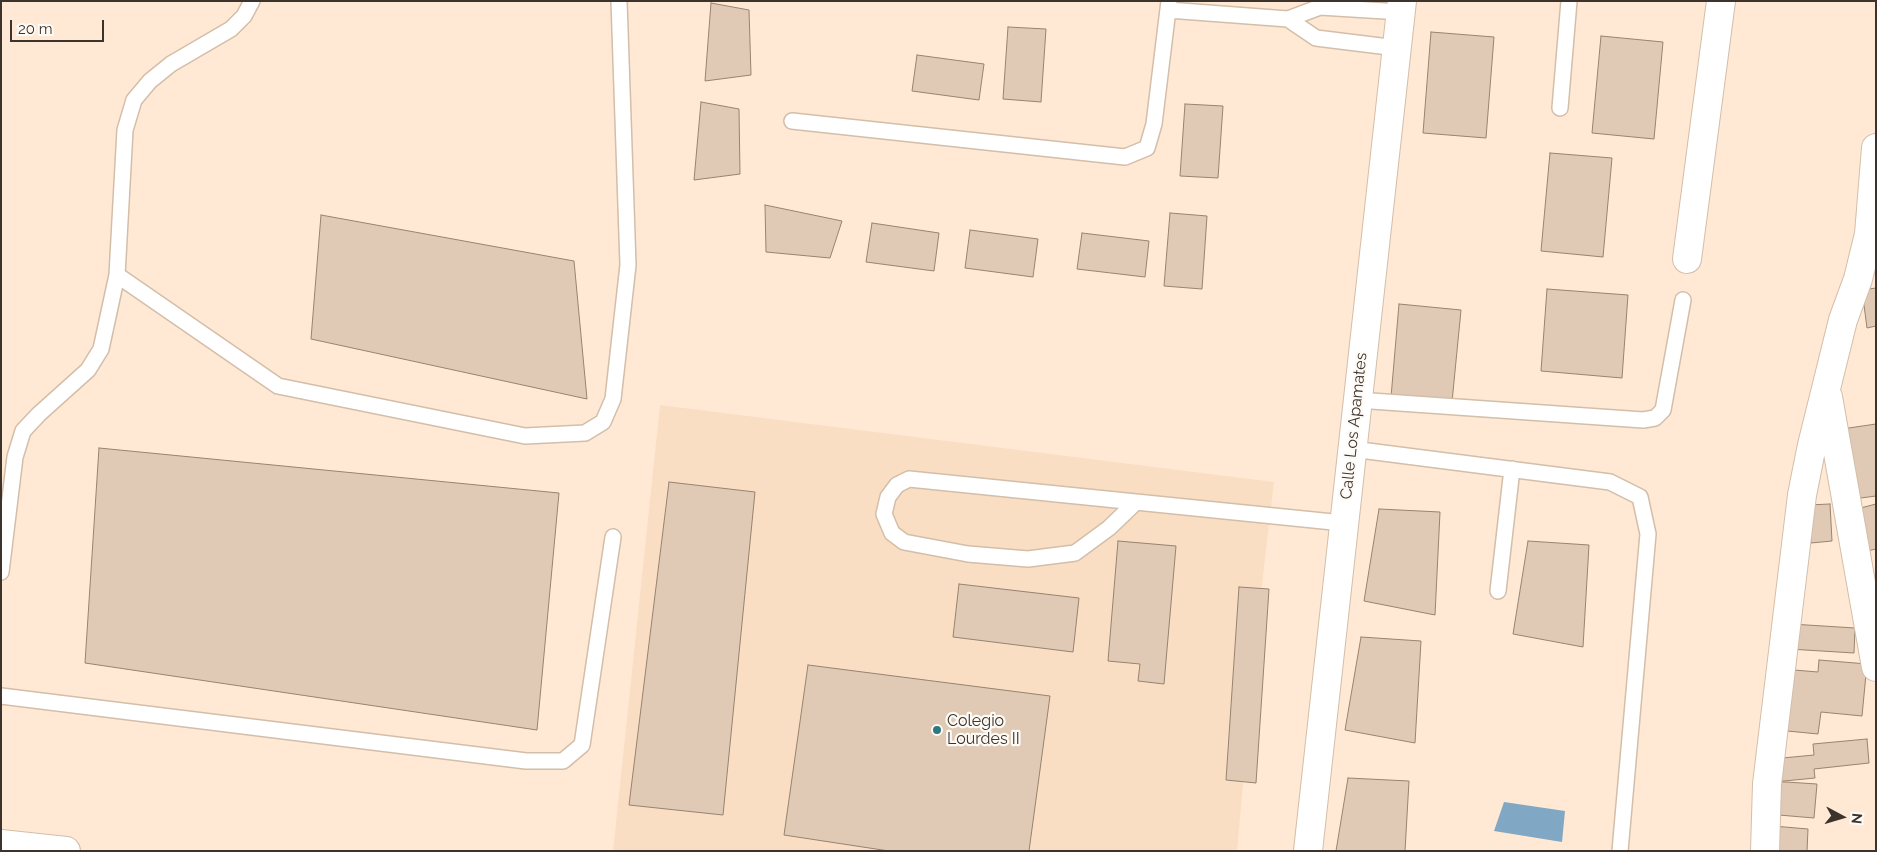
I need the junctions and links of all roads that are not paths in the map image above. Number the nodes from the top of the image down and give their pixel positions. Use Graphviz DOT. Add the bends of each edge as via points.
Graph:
graph roads {
  1 [pos="252,1"];
  2 [pos="619,1"];
  3 [pos="1569,1"];
  4 [pos="1721,1"];
  5 [pos="1168,6"];
  6 [pos="1402,7"];
  7 [pos="1288,19"];
  8 [pos="1398,48"];
  9 [pos="1560,108"];
  10 [pos="792,121"];
  11 [pos="1876,148"];
  12 [pos="1873,204"];
  13 [pos="1687,259"];
  14 [pos="117,275"];
  15 [pos="1684,300"];
  16 [pos="1827,387"];
  17 [pos="1357,400"];
  18 [pos="1352,449"];
  19 [pos="1512,469"];
  20 [pos="1134,503"];
  21 [pos="1343,523"];
  22 [pos="613,536"];
  23 [pos="1,572"];
  24 [pos="1498,591"];
  25 [pos="1876,666"];
  26 [pos="1,696"];
  27 [pos="1,844"];
  28 [pos="66,851"];
  29 [pos="1308,851"];
  30 [pos="1620,851"];
  31 [pos="1765,851"];
  1 -- 14 [label="lane" via="244,16 230,29 171,64 134,100 125,130"];
  2 -- 14 [label="lane" via="628,265 613,399 603,422 585,434 525,436 278,386"];
  3 -- 9 [label="lane"];
  4 -- 13 [label="street"];
  5 -- 7 [label="lane"];
  5 -- 10 [label="lane" via="1154,124 1147,148 1125,157"];
  6 -- 7 [label="lane" via="1320,7"];
  6 -- 8 [label="street, Calle Los Apamates"];
  7 -- 8 [label="lane" via="1316,38"];
  8 -- 17 [label="street, Calle Los Apamates"];
  11 -- 12 [label="street"];
  12 -- 16 [label="street" via="1858,279 1843,320"];
  14 -- 23 [label="lane" via="101,349 88,370 23,432 15,456"];
  15 -- 17 [label="lane" via="1662,410 1655,418 1643,420"];
  16 -- 25 [label="street"];
  16 -- 31 [label="street" via="1802,495 1767,784"];
  17 -- 18 [label="street, Calle Los Apamates"];
  18 -- 19 [label="lane"];
  18 -- 21 [label="street, Calle Los Apamates"];
  19 -- 24 [label="lane"];
  19 -- 30 [label="lane" via="1610,482 1640,497 1648,534"];
  20 -- 20 [label="lane" via="909,479 888,497 884,514 892,533 904,542 968,554 1028,559 1075,554 1109,528"];
  20 -- 21 [label="lane"];
  21 -- 29 [label="street, Calle Los Apamates"];
  22 -- 26 [label="lane" via="582,745 563,761 526,761"];
  27 -- 28 [label="street"];
}
